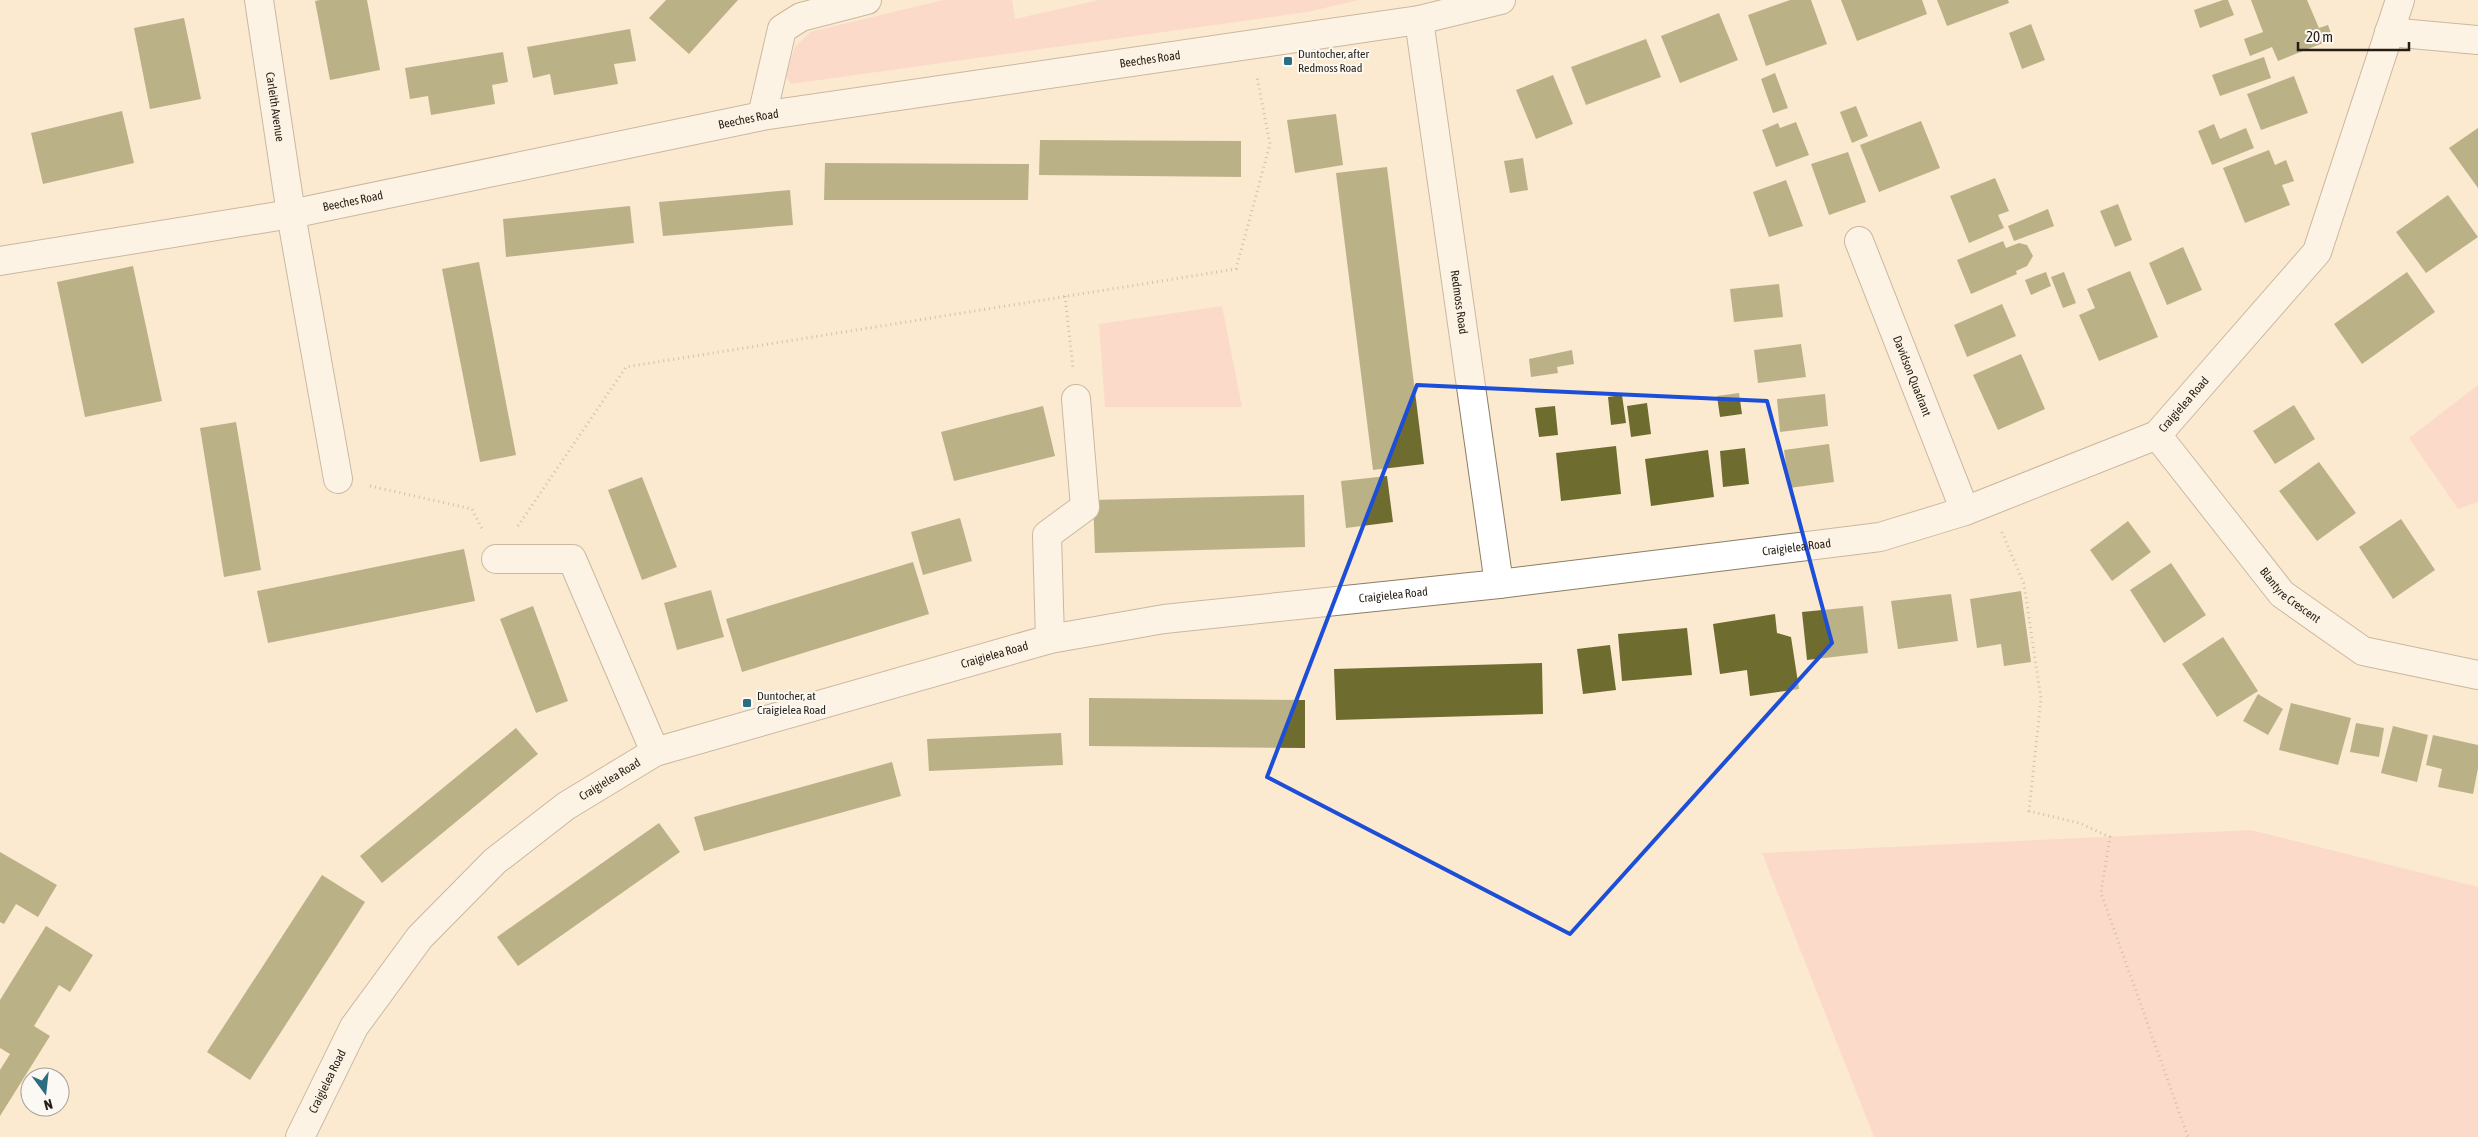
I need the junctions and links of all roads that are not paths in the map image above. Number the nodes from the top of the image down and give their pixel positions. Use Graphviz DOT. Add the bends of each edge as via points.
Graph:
graph roads {
  1 [pos="259,0"];
  2 [pos="867,0"];
  3 [pos="1502,0"];
  4 [pos="2400,0"];
  5 [pos="1419,20"];
  6 [pos="2389,32"];
  7 [pos="2478,40"];
  8 [pos="762,116"];
  9 [pos="292,214"];
  10 [pos="1859,241"];
  11 [pos="0,261"];
  12 [pos="1076,399"];
  13 [pos="2157,435"];
  14 [pos="338,479"];
  15 [pos="1977,506"];
  16 [pos="496,559"];
  17 [pos="1498,584"];
  18 [pos="1050,639"];
  19 [pos="2478,675"];
  20 [pos="655,752"];
  21 [pos="300,1137"];
  1 -- 9 [label="street, Carleith Avenue"];
  2 -- 8 [label="street" via="802,17 782,29"];
  3 -- 5 [label="street, Beeches Road"];
  4 -- 6 [label="street, Craigielea Road"];
  5 -- 8 [label="street, Beeches Road"];
  5 -- 17 [label="street, Redmoss Road"];
  6 -- 7 [label="street"];
  6 -- 13 [label="street, Craigielea Road" via="2317,252"];
  8 -- 9 [label="street, Beeches Road"];
  9 -- 11 [label="street, Beeches Road"];
  9 -- 14 [label="street, Carleith Avenue"];
  10 -- 15 [label="street, Davidson Quadrant"];
  12 -- 18 [label="street" via="1085,506 1047,535"];
  13 -- 15 [label="street, Craigielea Road"];
  13 -- 19 [label="street, Blantyre Crescent" via="2282,594 2363,651"];
  15 -- 17 [label="street, Craigielea Road" via="1880,537"];
  16 -- 20 [label="street" via="572,559"];
  17 -- 18 [label="street, Craigielea Road" via="1164,619"];
  18 -- 20 [label="street, Craigielea Road"];
  20 -- 21 [label="street, Craigielea Road" via="558,812 495,862 420,937 354,1027"];
}
